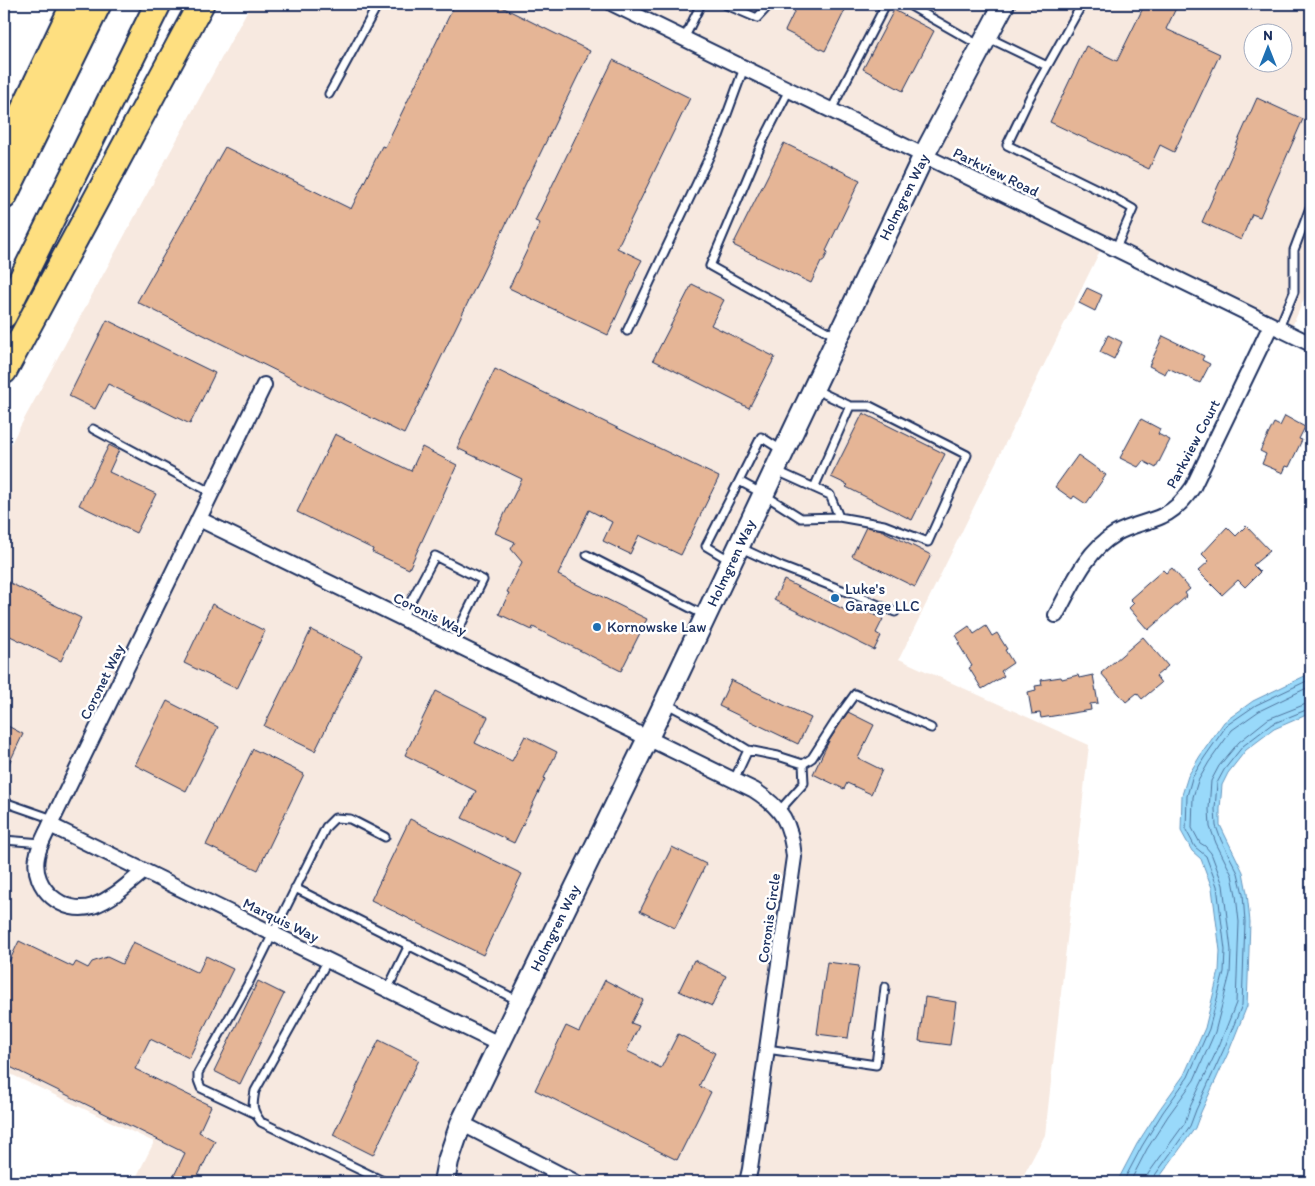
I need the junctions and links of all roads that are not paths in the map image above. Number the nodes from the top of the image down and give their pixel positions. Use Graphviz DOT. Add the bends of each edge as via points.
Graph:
graph roads {
  1 [pos="74,4"];
  2 [pos="98,4"];
  3 [pos="158,4"];
  4 [pos="201,4"];
  5 [pos="378,4"];
  6 [pos="613,4"];
  7 [pos="701,4"];
  8 [pos="724,4"];
  9 [pos="770,4"];
  10 [pos="886,4"];
  11 [pos="907,4"];
  12 [pos="1004,4"];
  13 [pos="1082,4"];
  14 [pos="684,40"];
  15 [pos="984,42"];
  16 [pos="1047,66"];
  17 [pos="744,68"];
  18 [pos="789,90"];
  19 [pos="329,94"];
  20 [pos="831,110"];
  21 [pos="4,151"];
  22 [pos="924,155"];
  23 [pos="4,196"];
  24 [pos="1311,205"];
  25 [pos="1116,248"];
  26 [pos="4,315"];
  27 [pos="1276,327"];
  28 [pos="627,330"];
  29 [pos="838,338"];
  30 [pos="1311,344"];
  31 [pos="4,371"];
  32 [pos="264,385"];
  33 [pos="813,389"];
  34 [pos="850,406"];
  35 [pos="92,429"];
  36 [pos="784,451"];
  37 [pos="775,470"];
  38 [pos="739,481"];
  39 [pos="814,488"];
  40 [pos="212,493"];
  41 [pos="764,494"];
  42 [pos="838,517"];
  43 [pos="199,519"];
  44 [pos="735,554"];
  45 [pos="587,555"];
  46 [pos="895,612"];
  47 [pos="1056,615"];
  48 [pos="706,616"];
  49 [pos="402,618"];
  50 [pos="452,643"];
  51 [pos="664,703"];
  52 [pos="931,728"];
  53 [pos="648,738"];
  54 [pos="748,750"];
  55 [pos="803,764"];
  56 [pos="734,780"];
  57 [pos="4,802"];
  58 [pos="779,811"];
  59 [pos="51,822"];
  60 [pos="385,837"];
  61 [pos="4,840"];
  62 [pos="42,843"];
  63 [pos="144,871"];
  64 [pos="295,888"];
  65 [pos="272,934"];
  66 [pos="410,945"];
  67 [pos="328,960"];
  68 [pos="885,988"];
  69 [pos="387,990"];
  70 [pos="520,1001"];
  71 [pos="499,1044"];
  72 [pos="767,1049"];
  73 [pos="254,1113"];
  74 [pos="460,1123"];
  75 [pos="385,1182"];
  76 [pos="444,1182"];
  77 [pos="575,1182"];
  78 [pos="746,1182"];
  1 -- 21 [label="highway"];
  2 -- 23 [label="highway"];
  3 -- 26 [label="highway"];
  4 -- 31 [label="highway"];
  5 -- 19 [label="lane"];
  6 -- 14 [label="street, Parkview Road"];
  7 -- 14 [label="lane"];
  8 -- 9 [label="lane" via="757,18"];
  10 -- 20 [label="lane"];
  11 -- 15 [label="lane"];
  12 -- 15 [label="street, Holmgren Way"];
  13 -- 16 [label="lane"];
  14 -- 17 [label="street, Parkview Road"];
  15 -- 16 [label="lane"];
  15 -- 22 [label="street, Holmgren Way"];
  16 -- 25 [label="lane" via="1007,145 1133,209"];
  17 -- 18 [label="street, Parkview Road"];
  17 -- 28 [label="lane" via="719,136"];
  18 -- 20 [label="street, Parkview Road"];
  18 -- 29 [label="lane" via="762,142 710,266"];
  20 -- 22 [label="street, Parkview Road"];
  22 -- 25 [label="street, Parkview Road"];
  22 -- 29 [label="street, Holmgren Way"];
  24 -- 27 [label="lane" via="1294,250 1294,292"];
  25 -- 27 [label="street, Parkview Road"];
  27 -- 30 [label="street, Parkview Road"];
  27 -- 47 [label="street, Parkview Court" via="1186,497 1162,516 1115,534 1099,546 1085,563"];
  29 -- 33 [label="street, Holmgren Way"];
  32 -- 40 [label="street, Coronet Way"];
  33 -- 34 [label="lane"];
  33 -- 36 [label="street, Holmgren Way"];
  34 -- 39 [label="lane"];
  34 -- 42 [label="lane" via="870,406 968,455 928,542 884,525"];
  35 -- 40 [label="lane"];
  36 -- 37 [label="street, Holmgren Way"];
  36 -- 38 [label="lane" via="760,437"];
  37 -- 39 [label="lane"];
  37 -- 41 [label="street, Holmgren Way"];
  38 -- 41 [label="lane"];
  38 -- 44 [label="lane" via="706,546"];
  39 -- 42 [label="lane" via="830,495"];
  40 -- 43 [label="street, Coronet Way"];
  41 -- 42 [label="lane" via="801,518"];
  41 -- 44 [label="street, Holmgren Way"];
  43 -- 49 [label="street, Coronis Way"];
  43 -- 59 [label="street, Coronet Way"];
  44 -- 46 [label="lane" via="782,567"];
  44 -- 48 [label="street, Holmgren Way"];
  45 -- 48 [label="lane"];
  48 -- 51 [label="street, Holmgren Way"];
  49 -- 50 [label="street, Coronis Way"];
  49 -- 50 [label="lane" via="435,556 482,580"];
  50 -- 53 [label="street, Coronis Way"];
  51 -- 53 [label="street, Holmgren Way"];
  51 -- 54 [label="lane"];
  52 -- 55 [label="lane" via="855,694 812,758"];
  53 -- 56 [label="street, Coronis Circle"];
  53 -- 70 [label="street, Holmgren Way"];
  54 -- 55 [label="lane"];
  54 -- 56 [label="lane"];
  55 -- 58 [label="lane" via="804,783"];
  56 -- 58 [label="street, Coronis Circle" via="768,799"];
  57 -- 59 [label="lane"];
  58 -- 72 [label="street, Coronis Circle" via="787,824 794,857"];
  59 -- 62 [label="street, Coronet Way"];
  59 -- 63 [label="street, Marquis Way"];
  60 -- 64 [label="lane" via="350,819 335,818 326,827"];
  61 -- 62 [label="lane"];
  62 -- 63 [label="street, Coronet Way" via="37,857 37,874 42,886 56,901 76,909 113,897"];
  63 -- 65 [label="street, Marquis Way"];
  64 -- 65 [label="lane"];
  64 -- 66 [label="lane"];
  65 -- 67 [label="street, Marquis Way"];
  65 -- 73 [label="lane" via="198,1073 200,1088"];
  66 -- 69 [label="lane"];
  66 -- 70 [label="lane"];
  67 -- 69 [label="street, Marquis Way"];
  67 -- 73 [label="lane" via="255,1091"];
  68 -- 72 [label="lane" via="876,1065"];
  69 -- 71 [label="street, Marquis Way"];
  70 -- 71 [label="street, Holmgren Way"];
  71 -- 74 [label="street, Holmgren Way"];
  72 -- 78 [label="street, Coronis Circle"];
  73 -- 75 [label="lane" via="261,1122"];
  74 -- 76 [label="street, Holmgren Way"];
  74 -- 77 [label="street"];
}
